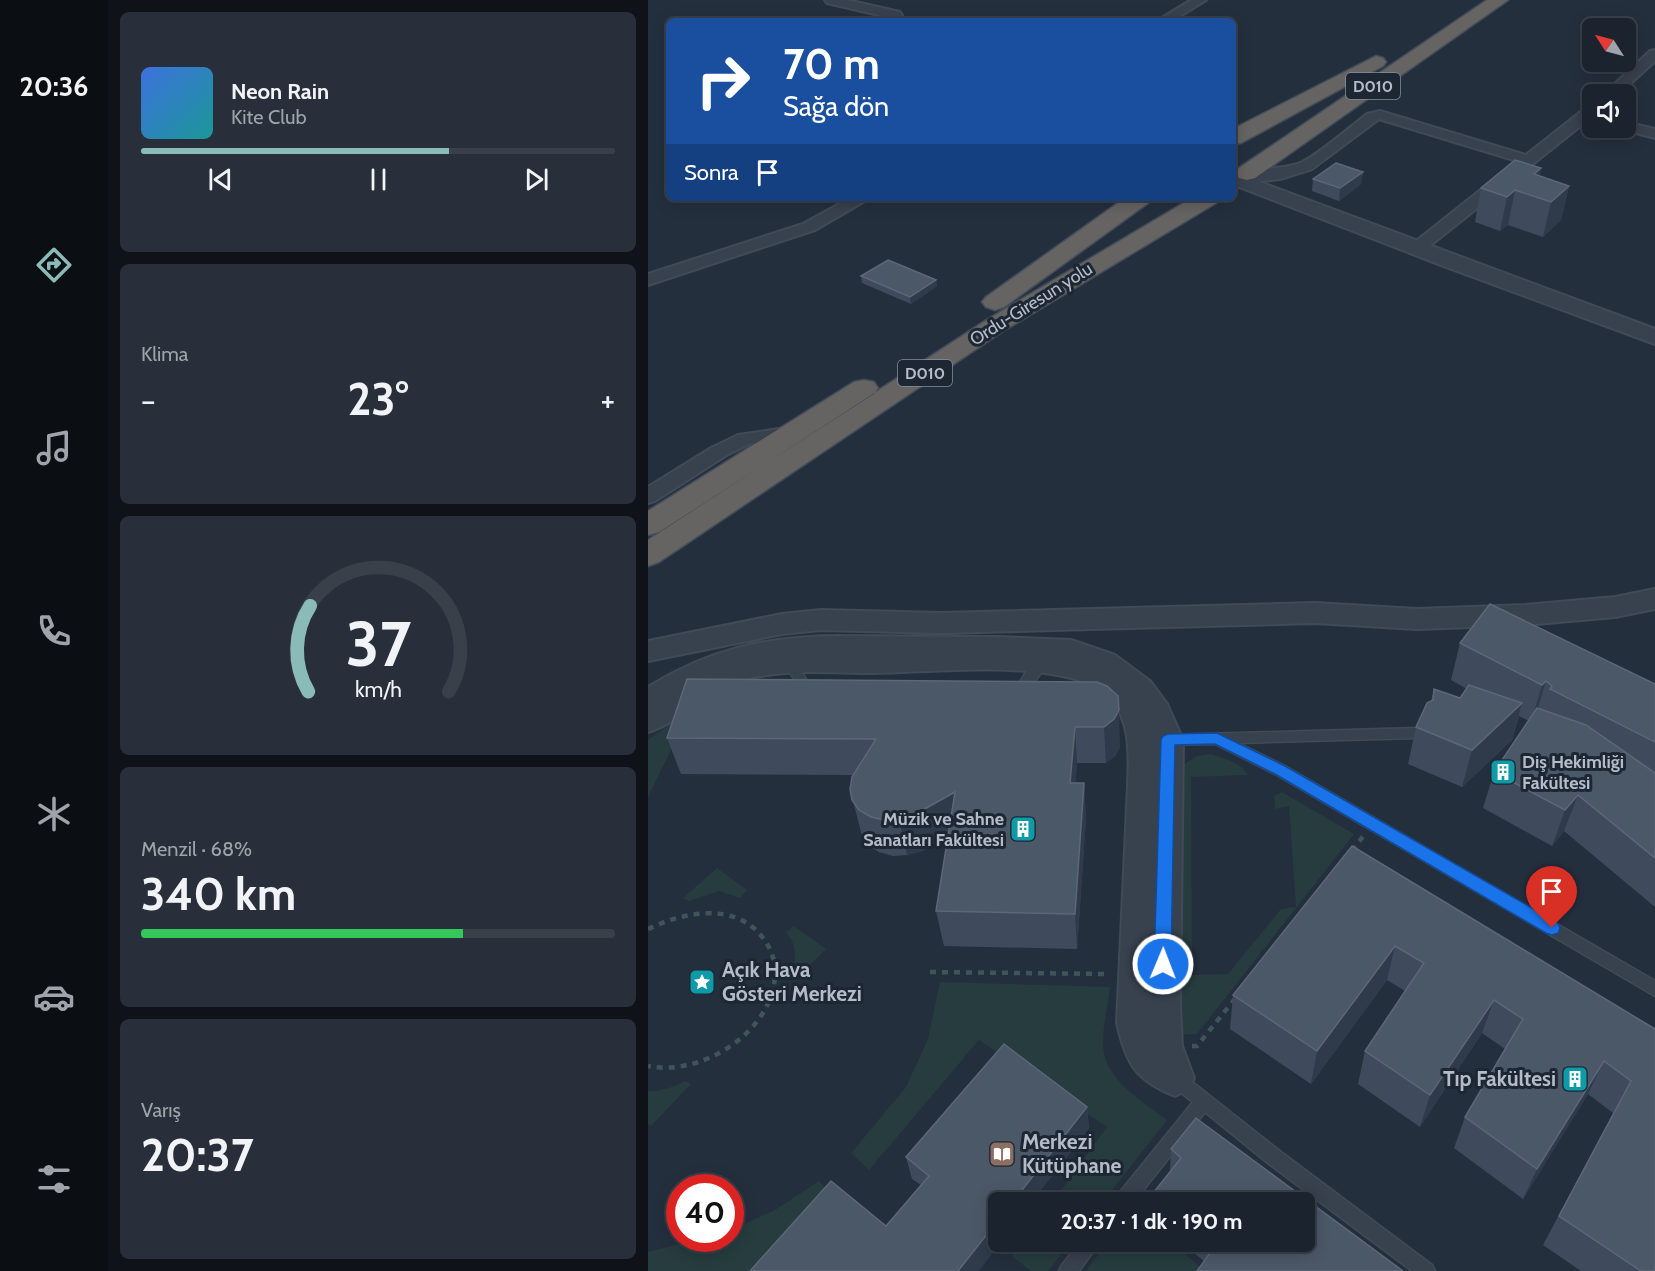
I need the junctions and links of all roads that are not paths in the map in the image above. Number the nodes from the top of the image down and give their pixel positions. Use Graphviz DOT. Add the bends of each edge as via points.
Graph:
graph roads {
  1 [pos="831,0"];
  2 [pos="1200,0"];
  3 [pos="1469,0"];
  4 [pos="1499,0"];
  5 [pos="896,15"];
  6 [pos="1168,18"];
  7 [pos="1655,54"];
  8 [pos="1622,84"];
  9 [pos="1582,121"];
  10 [pos="1636,129"];
  11 [pos="1655,134"];
  12 [pos="1236,136"];
  13 [pos="1529,160"];
  14 [pos="1240,175"];
  15 [pos="857,201"];
  16 [pos="1136,201"];
  17 [pos="1203,201"];
  18 [pos="1416,249"];
  19 [pos="648,280"];
  20 [pos="1655,337"];
  21 [pos="792,433"];
  22 [pos="648,496"];
  23 [pos="648,525"];
  24 [pos="648,555"];
  25 [pos="1655,599"];
  26 [pos="648,651"];
  27 [pos="1042,662"];
  28 [pos="784,663"];
  29 [pos="819,699"];
  30 [pos="1003,700"];
  31 [pos="648,702"];
  32 [pos="648,720"];
  33 [pos="1418,733"];
  34 [pos="1217,739"];
  35 [pos="1168,740"];
  36 [pos="1655,989"];
  37 [pos="1175,1078"];
  38 [pos="1203,1102"];
  39 [pos="1131,1192"];
  40 [pos="1083,1252"];
  41 [pos="1068,1271"];
  42 [pos="1426,1271"];
  1 -- 5 [label="street"];
  2 -- 6 [label="street"];
  3 -- 12 [label="highway, D010" via="1386,57"];
  4 -- 14 [label="highway, D010"];
  7 -- 8 [label="street"];
  9 -- 13 [label="street"];
  10 -- 11 [label="street"];
  13 -- 14 [label="street" via="1380,115 1307,166 1280,174"];
  13 -- 18 [label="street"];
  14 -- 18 [label="street"];
  15 -- 19 [label="street" via="809,228"];
  16 -- 21 [label="highway, Ordu-Giresun yolu / D010" via="947,335"];
  17 -- 24 [label="highway, Ordu-Giresun yolu / D010" via="994,326"];
  18 -- 20 [label="street"];
  21 -- 22 [label="street" via="745,439"];
  21 -- 23 [label="highway, Ordu-Giresun yolu / D010"];
  25 -- 26 [label="street" via="1615,607 1524,615 1417,619 1315,613 941,623 822,620"];
  27 -- 28 [label="street"];
  27 -- 30 [label="lane" via="1019,696"];
  27 -- 37 [label="street" via="1095,674 1126,697 1137,712 1142,737 1143,796 1136,1023 1142,1050 1150,1064"];
  28 -- 29 [label="lane" via="795,671 810,697"];
  28 -- 32 [label="street" via="728,674 695,689"];
  31 -- 35 [label="street" via="723,661 767,651 997,647 1070,651 1091,656 1132,679 1147,695"];
  33 -- 34 [label="lane"];
  34 -- 35 [label="lane"];
  34 -- 36 [label="lane" via="1280,770"];
  35 -- 37 [label="street" via="1162,997 1164,1046"];
  37 -- 38 [label="lane"];
  38 -- 39 [label="lane"];
  38 -- 42 [label="lane"];
  40 -- 41 [label="lane"];
}
